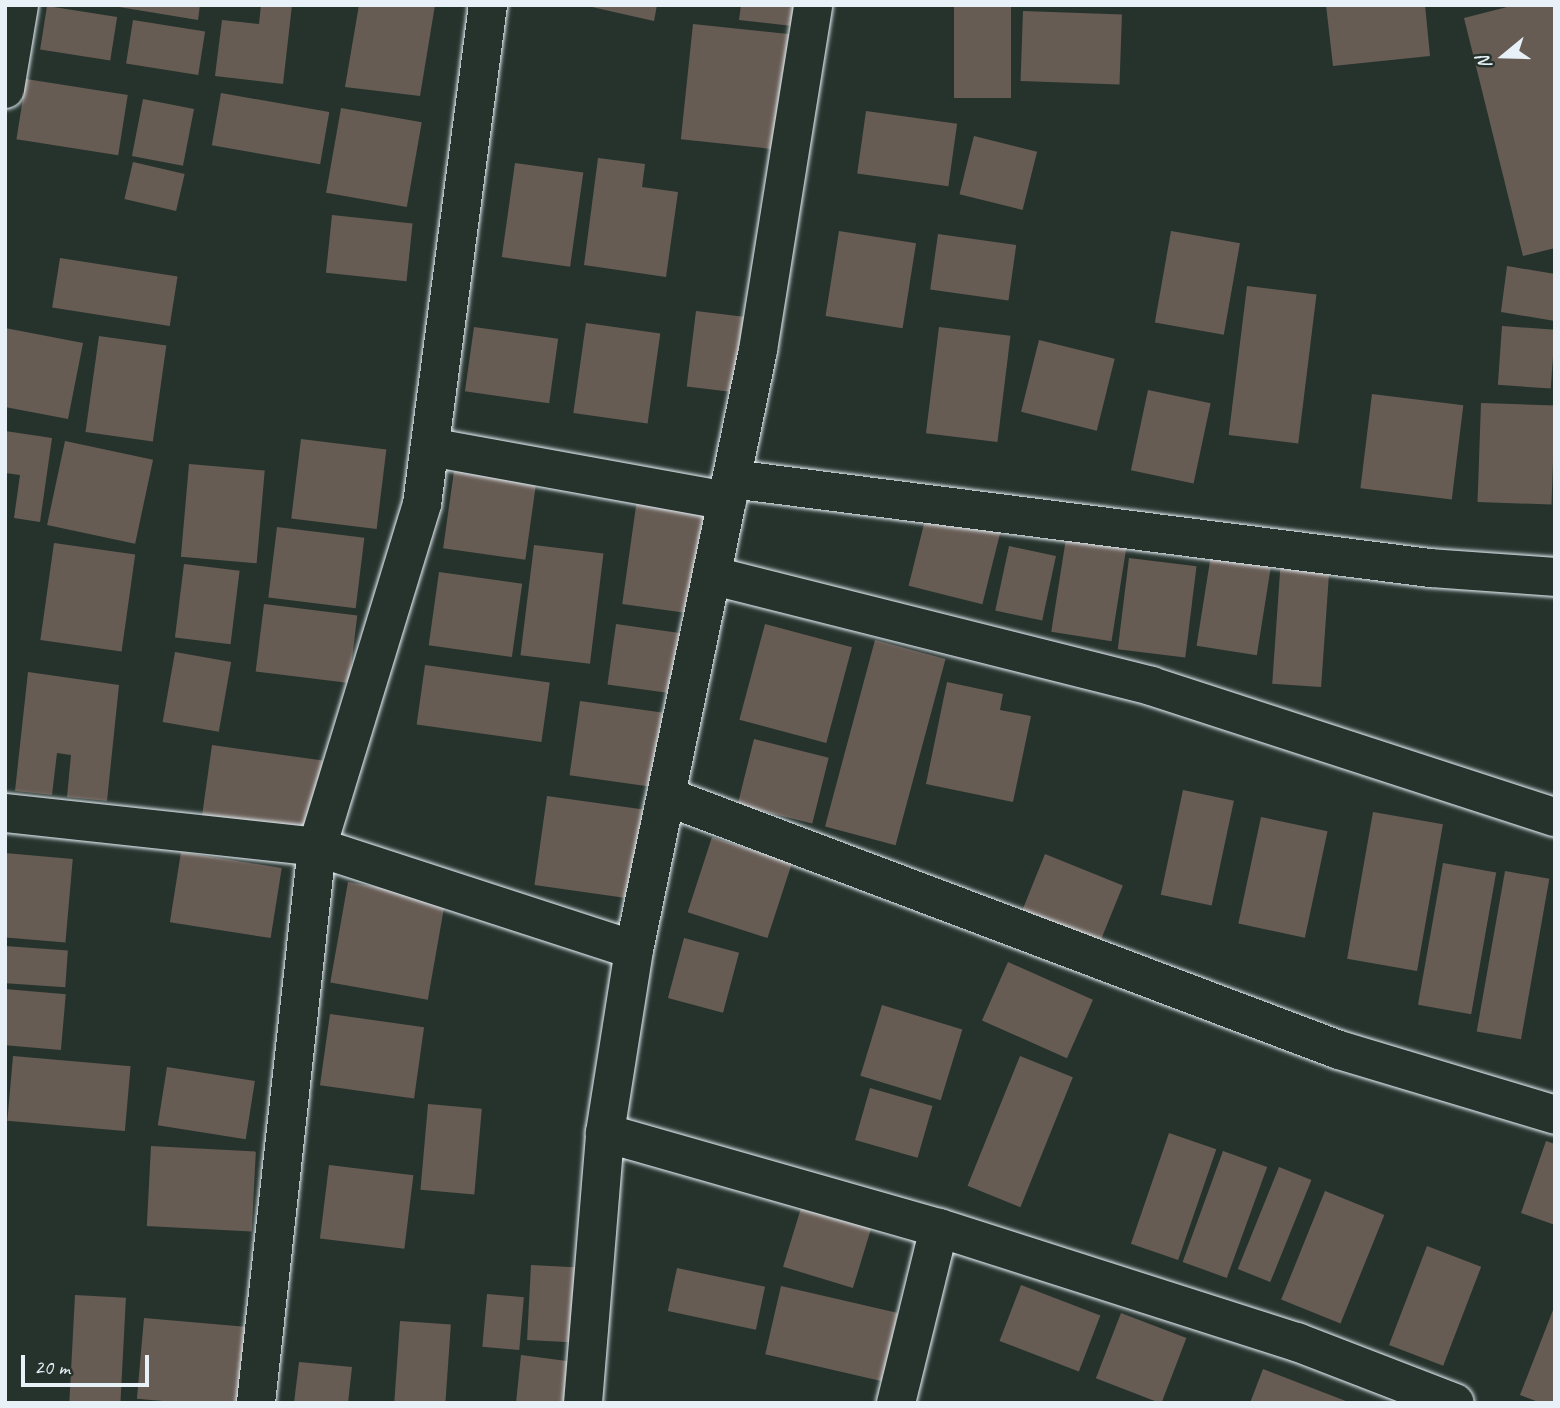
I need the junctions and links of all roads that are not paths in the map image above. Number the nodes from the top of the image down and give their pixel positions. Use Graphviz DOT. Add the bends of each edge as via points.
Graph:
graph roads {
  1 [pos="19,5"];
  2 [pos="488,5"];
  3 [pos="813,5"];
  4 [pos="6,76"];
  5 [pos="430,447"];
  6 [pos="729,490"];
  7 [pos="714,576"];
  8 [pos="1555,577"];
  9 [pos="668,797"];
  10 [pos="5,813"];
  11 [pos="1555,817"];
  12 [pos="317,846"];
  13 [pos="634,950"];
  14 [pos="1555,1115"];
  15 [pos="606,1133"];
  16 [pos="939,1228"];
  17 [pos="256,1403"];
  18 [pos="583,1403"];
  19 [pos="896,1403"];
  20 [pos="1455,1403"];
  1 -- 4 [label="street"];
  2 -- 5 [label="street"];
  3 -- 6 [label="street" via="758,350"];
  5 -- 6 [label="street"];
  5 -- 12 [label="street" via="422,504"];
  6 -- 7 [label="street"];
  6 -- 8 [label="street" via="1430,568"];
  7 -- 9 [label="street"];
  7 -- 11 [label="street" via="1151,686"];
  9 -- 13 [label="street"];
  9 -- 14 [label="street" via="1339,1050"];
  10 -- 12 [label="street"];
  12 -- 13 [label="street"];
  12 -- 17 [label="street"];
  13 -- 15 [label="street"];
  15 -- 16 [label="street"];
  15 -- 18 [label="street"];
  16 -- 19 [label="street"];
  16 -- 20 [label="street" via="1297,1342"];
}
